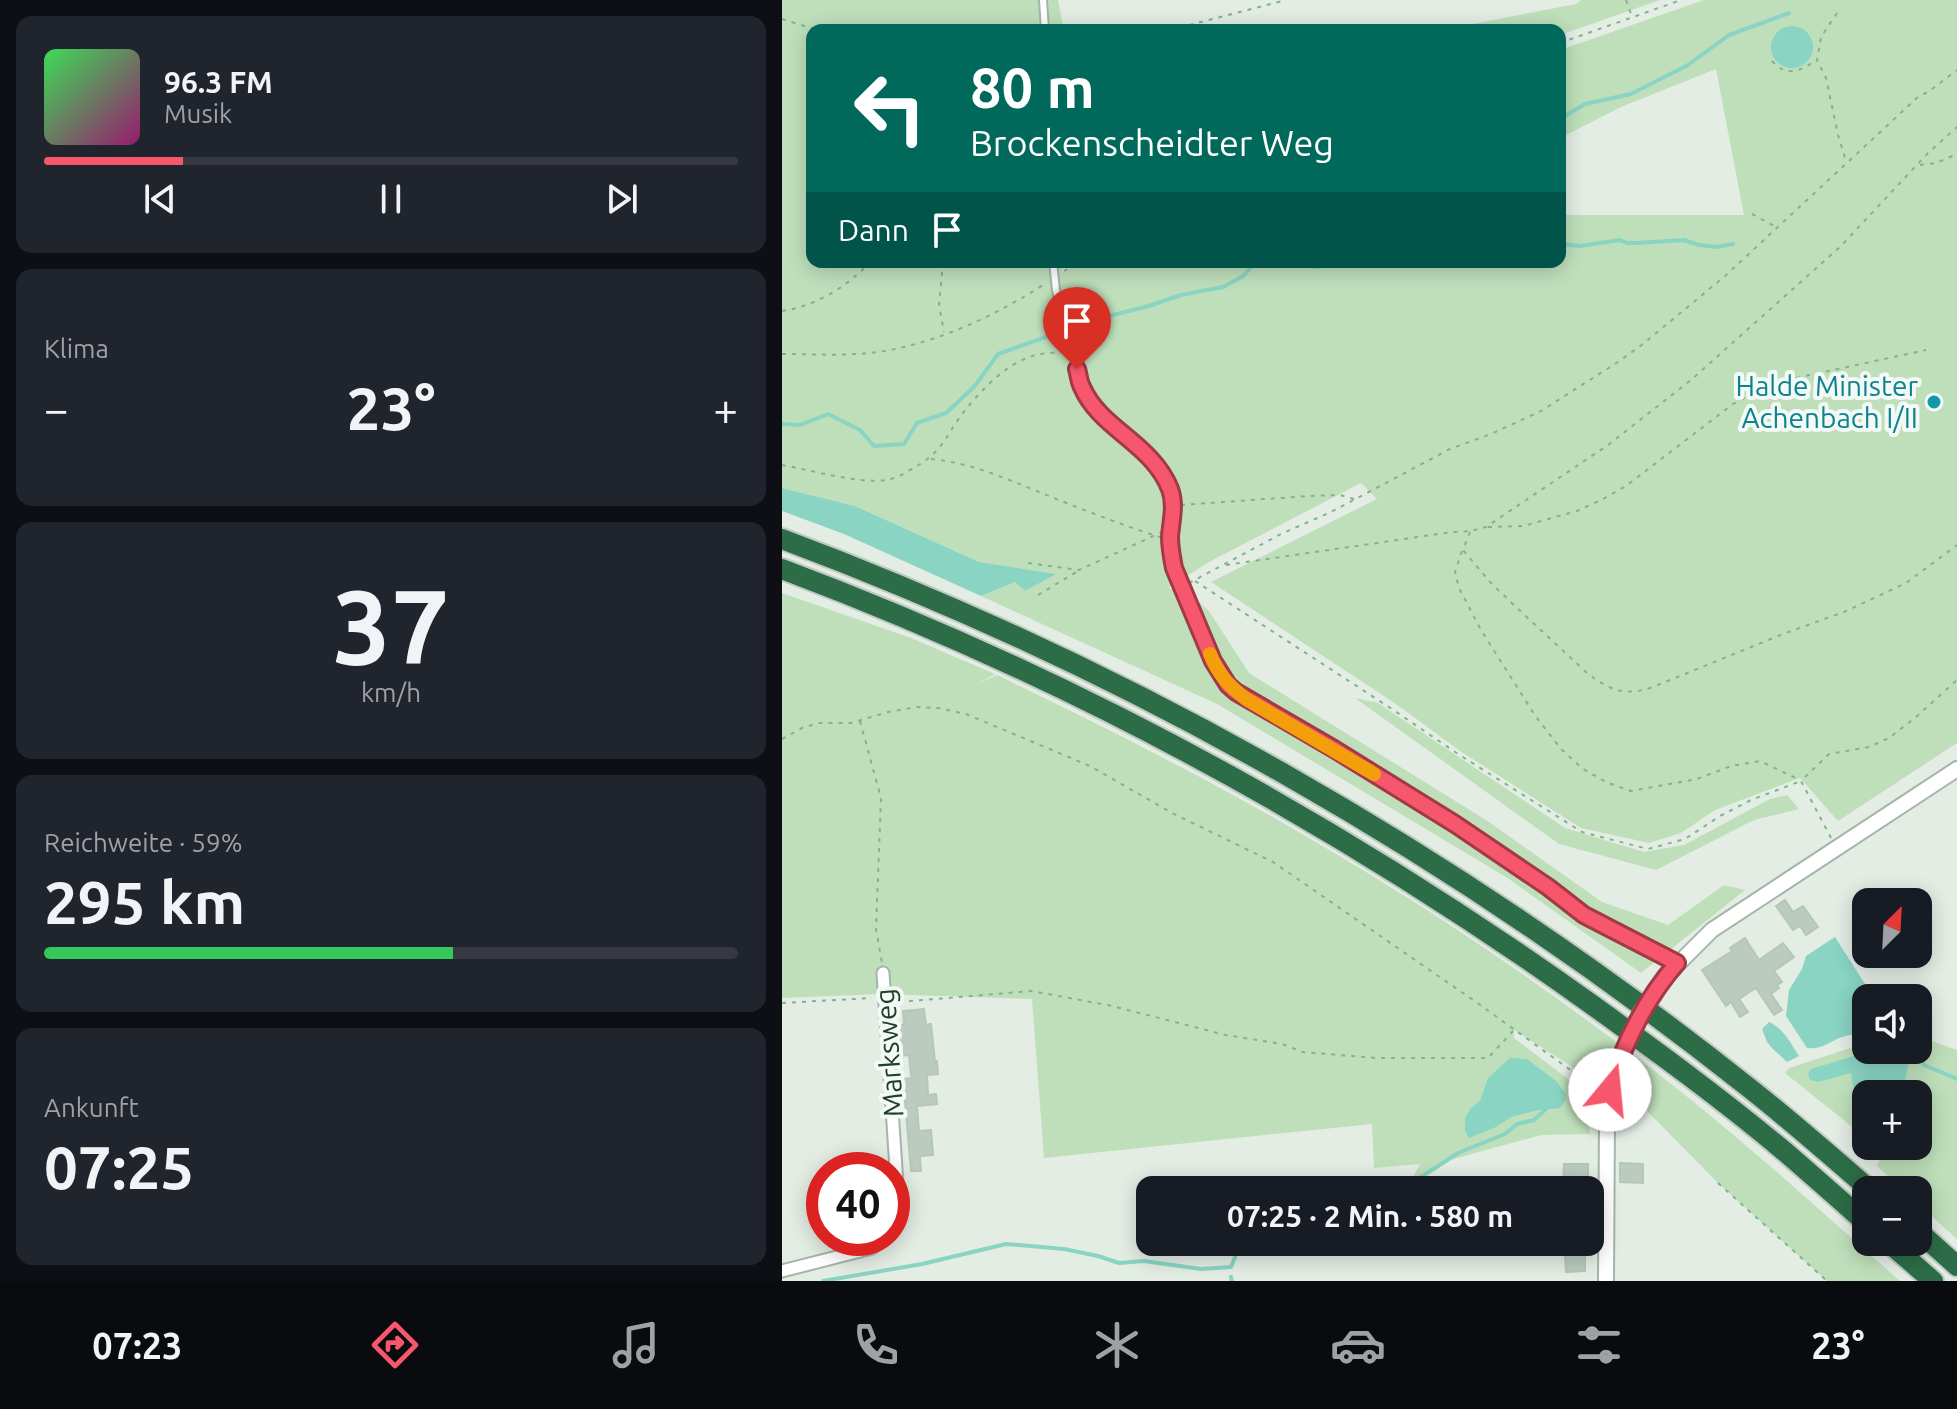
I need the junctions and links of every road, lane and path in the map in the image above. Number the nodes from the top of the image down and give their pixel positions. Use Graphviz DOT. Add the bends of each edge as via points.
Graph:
graph roads {
  1 [pos="1043,0"];
  2 [pos="1286,0"];
  3 [pos="1626,0"];
  4 [pos="1681,0"];
  5 [pos="1837,13"];
  6 [pos="1632,17"];
  7 [pos="782,19"];
  8 [pos="1045,24"];
  9 [pos="1193,24"];
  10 [pos="806,27"];
  11 [pos="1566,41"];
  12 [pos="1817,60"];
  13 [pos="1772,61"];
  14 [pos="1957,70"];
  15 [pos="1957,127"];
  16 [pos="1957,154"];
  17 [pos="1846,162"];
  18 [pos="1919,165"];
  19 [pos="1752,214"];
  20 [pos="1777,227"];
  21 [pos="864,268"];
  22 [pos="942,268"];
  23 [pos="1053,268"];
  24 [pos="1069,268"];
  25 [pos="1054,277"];
  26 [pos="782,311"];
  27 [pos="944,334"];
  28 [pos="1926,350"];
  29 [pos="1073,351"];
  30 [pos="782,354"];
  31 [pos="930,459"];
  32 [pos="782,465"];
  33 [pos="1355,499"];
  34 [pos="1173,505"];
  35 [pos="1486,527"];
  36 [pos="1171,529"];
  37 [pos="1471,531"];
  38 [pos="1154,535"];
  39 [pos="782,539"];
  40 [pos="1170,540"];
  41 [pos="1957,545"];
  42 [pos="1463,550"];
  43 [pos="1028,563"];
  44 [pos="1222,566"];
  45 [pos="782,569"];
  46 [pos="1079,570"];
  47 [pos="1194,581"];
  48 [pos="1181,587"];
  49 [pos="1038,595"];
  50 [pos="1957,680"];
  51 [pos="860,720"];
  52 [pos="782,739"];
  53 [pos="1957,769"];
  54 [pos="1801,781"];
  55 [pos="1836,849"];
  56 [pos="1672,969"];
  57 [pos="883,973"];
  58 [pos="885,1000"];
  59 [pos="782,1003"];
  60 [pos="1514,1030"];
  61 [pos="1610,1090"];
  62 [pos="895,1152"];
  63 [pos="1854,1176"];
  64 [pos="1718,1183"];
  65 [pos="1852,1211"];
  66 [pos="1932,1244"];
  67 [pos="841,1256"];
  68 [pos="1904,1256"];
  69 [pos="1957,1266"];
  70 [pos="782,1271"];
  71 [pos="1606,1281"];
  72 [pos="1827,1281"];
  73 [pos="1933,1281"];
  1 -- 8 [label="lane"];
  2 -- 9 [label="path"];
  3 -- 6 [label="path"];
  4 -- 6 [label="path"];
  5 -- 12 [label="path" via="1821,37"];
  6 -- 11 [label="path"];
  7 -- 10 [label="path"];
  12 -- 13 [label="path" via="1795,73"];
  12 -- 17 [label="path"];
  14 -- 17 [label="path" via="1919,96"];
  15 -- 18 [label="path"];
  16 -- 18 [label="path"];
  17 -- 20 [label="path"];
  18 -- 35 [label="path" via="1841,246 1691,380 1608,445"];
  19 -- 20 [label="path"];
  20 -- 33 [label="path" via="1618,362 1541,411 1450,449"];
  21 -- 26 [label="path" via="818,300"];
  22 -- 27 [label="path" via="939,305"];
  23 -- 25 [label="lane"];
  24 -- 25 [label="path"];
  25 -- 27 [label="path" via="1004,308"];
  25 -- 29 [label="lane"];
  27 -- 30 [label="path" via="871,353"];
  28 -- 35 [label="path" via="1773,383 1733,404 1601,500 1523,526"];
  29 -- 31 [label="path" via="1019,361 983,390"];
  29 -- 34 [label="lane" via="1082,388 1159,468"];
  31 -- 32 [label="path" via="886,480"];
  31 -- 38 [label="path" via="981,469"];
  33 -- 34 [label="path" via="1308,496"];
  33 -- 44 [label="path"];
  34 -- 36 [label="lane"];
  35 -- 37 [label="path"];
  36 -- 38 [label="path"];
  36 -- 40 [label="lane"];
  37 -- 42 [label="path"];
  37 -- 44 [label="path"];
  38 -- 40 [label="path"];
  38 -- 46 [label="path"];
  39 -- 63 [label="highway" via="1021,639 1254,757 1347,811 1486,897 1670,1026"];
  40 -- 48 [label="lane"];
  41 -- 42 [label="path" via="1906,583 1844,612 1626,693 1586,672"];
  42 -- 54 [label="path" via="1455,572 1481,630 1536,717 1583,769 1631,791 1760,761"];
  43 -- 46 [label="path"];
  44 -- 47 [label="path"];
  45 -- 65 [label="highway" via="1014,666 1170,743 1328,831 1476,924 1650,1046"];
  46 -- 49 [label="path"];
  47 -- 48 [label="path"];
  47 -- 54 [label="path" via="1582,832 1648,849 1685,839 1751,800"];
  48 -- 56 [label="lane" via="1219,674 1236,692 1455,824"];
  50 -- 54 [label="path" via="1889,738 1829,754"];
  51 -- 52 [label="path" via="819,723"];
  51 -- 57 [label="path" via="881,798 876,929"];
  51 -- 60 [label="path" via="917,707 938,708 966,714 1090,766 1273,862"];
  53 -- 55 [label="street"];
  54 -- 55 [label="path"];
  55 -- 56 [label="street" via="1712,930"];
  56 -- 61 [label="street, bridge" via="1640,1014"];
  57 -- 58 [label="street, Marksweg"];
  58 -- 59 [label="path"];
  58 -- 60 [label="path" via="1032,991 1303,1052 1376,1058 1488,1058"];
  58 -- 62 [label="street, Marksweg"];
  60 -- 61 [label="path" via="1596,1088"];
  61 -- 71 [label="street"];
  64 -- 72 [label="path"];
  66 -- 69 [label="highway"];
  67 -- 70 [label="street"];
  68 -- 73 [label="highway"];
}
